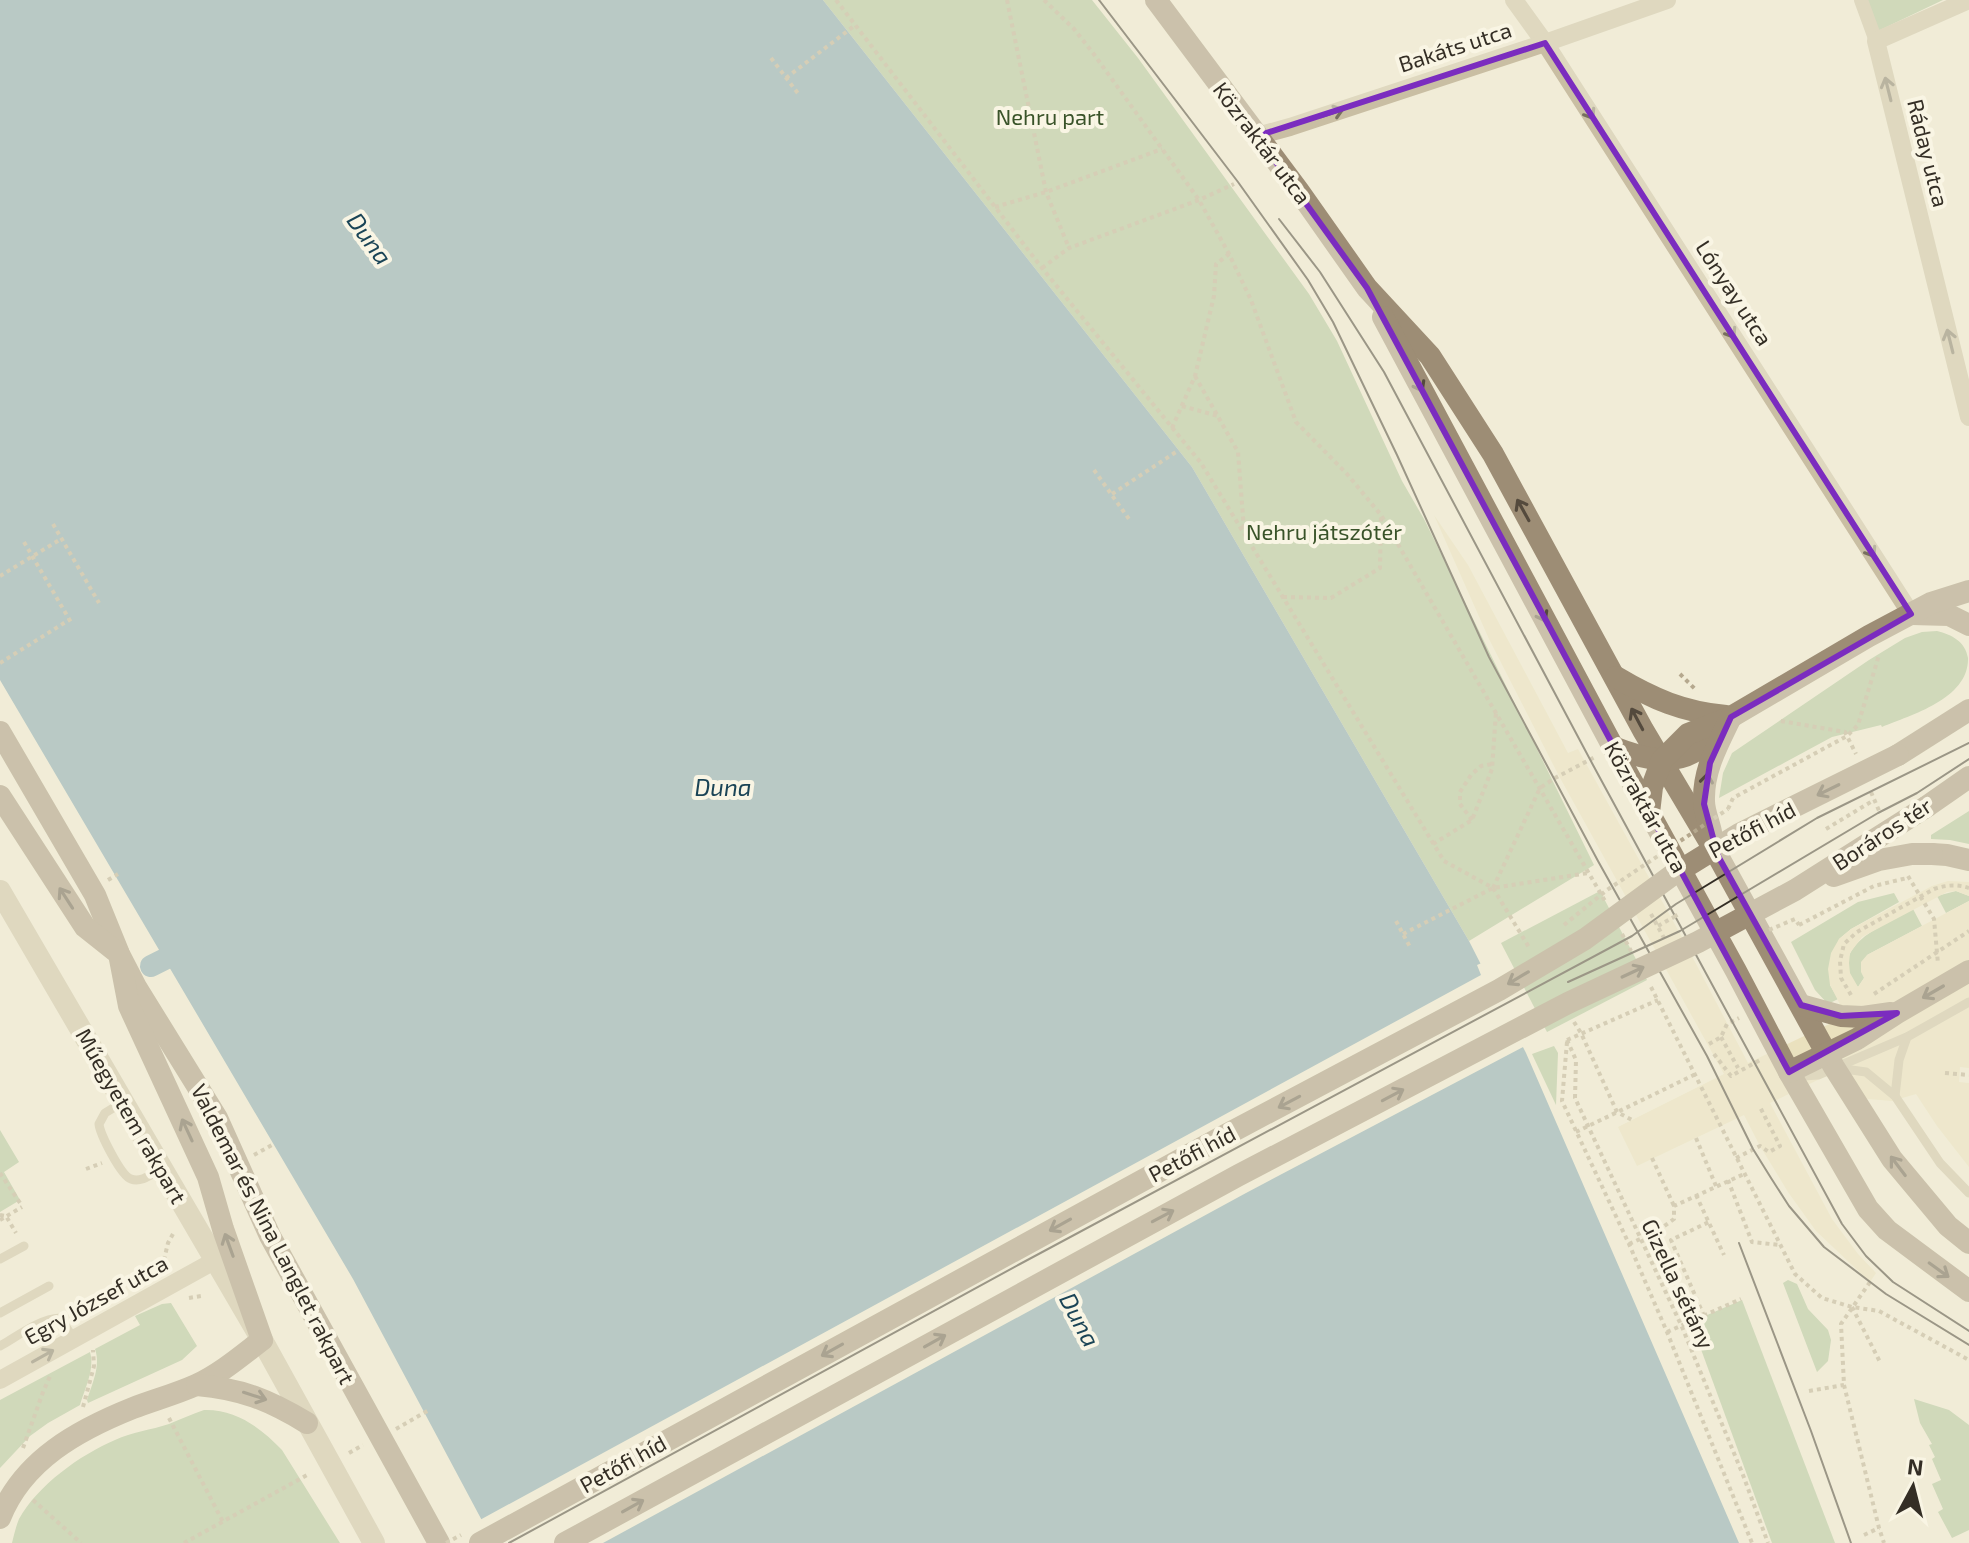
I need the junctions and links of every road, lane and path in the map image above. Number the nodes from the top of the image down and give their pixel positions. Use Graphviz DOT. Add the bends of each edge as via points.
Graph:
graph roads {
  1 [pos="836,0"];
  2 [pos="1007,0"];
  3 [pos="1044,0"];
  4 [pos="1514,0"];
  5 [pos="1667,0"];
  6 [pos="1861,0"];
  7 [pos="1969,0"];
  8 [pos="1166,4"];
  9 [pos="855,25"];
  10 [pos="1876,41"];
  11 [pos="1545,43"];
  12 [pos="771,58"];
  13 [pos="786,78"];
  14 [pos="800,96"];
  15 [pos="1257,136"];
  16 [pos="1162,149"];
  17 [pos="1234,184"];
  18 [pos="1046,192"];
  19 [pos="1199,200"];
  20 [pos="995,207"];
  21 [pos="1069,248"];
  22 [pos="1229,254"];
  23 [pos="1042,268"];
  24 [pos="1367,288"];
  25 [pos="1195,376"];
  26 [pos="1182,406"];
  27 [pos="1218,416"];
  28 [pos="1969,417"];
  29 [pos="1172,428"];
  30 [pos="1467,428"];
  31 [pos="1454,433"];
  32 [pos="1179,450"];
  33 [pos="1493,454"];
  34 [pos="1463,467"];
  35 [pos="1094,470"];
  36 [pos="1112,494"];
  37 [pos="1381,515"];
  38 [pos="1129,519"];
  39 [pos="53,524"];
  40 [pos="1244,534"];
  41 [pos="61,539"];
  42 [pos="24,542"];
  43 [pos="32,557"];
  44 [pos="0,576"];
  45 [pos="1969,591"];
  46 [pos="1283,597"];
  47 [pos="99,603"];
  48 [pos="1911,614"];
  49 [pos="1969,625"];
  50 [pos="1879,655"];
  51 [pos="0,663"];
  52 [pos="1680,674"];
  53 [pos="1615,677"];
  54 [pos="1695,689"];
  55 [pos="1969,710"];
  56 [pos="1496,712"];
  57 [pos="1731,717"];
  58 [pos="1969,717"];
  59 [pos="1781,721"];
  60 [pos="0,732"];
  61 [pos="1847,736"];
  62 [pos="1606,751"];
  63 [pos="1898,755"];
  64 [pos="1662,760"];
  65 [pos="1492,764"];
  66 [pos="1860,765"];
  67 [pos="1969,777"];
  68 [pos="1540,788"];
  69 [pos="1870,788"];
  70 [pos="0,796"];
  71 [pos="1874,800"];
  72 [pos="1649,813"];
  73 [pos="1881,815"];
  74 [pos="1472,820"];
  75 [pos="1826,829"];
  76 [pos="1433,844"];
  77 [pos="1718,856"];
  78 [pos="1969,860"];
  79 [pos="1589,872"];
  80 [pos="1905,872"];
  81 [pos="1909,878"];
  82 [pos="1493,888"];
  83 [pos="1969,888"];
  84 [pos="1795,890"];
  85 [pos="0,891"];
  86 [pos="1921,896"];
  87 [pos="1680,913"];
  88 [pos="1396,921"];
  89 [pos="1799,925"];
  90 [pos="1658,926"];
  91 [pos="1559,929"];
  92 [pos="1969,931"];
  93 [pos="1403,934"];
  94 [pos="1410,947"];
  95 [pos="1938,952"];
  96 [pos="119,954"];
  97 [pos="1969,971"];
  98 [pos="1939,974"];
  99 [pos="1852,996"];
  100 [pos="1869,998"];
  101 [pos="1658,1000"];
  102 [pos="1969,1002"];
  103 [pos="1801,1005"];
  104 [pos="1897,1013"];
  105 [pos="1739,1018"];
  106 [pos="1581,1033"];
  107 [pos="1721,1037"];
  108 [pos="1907,1037"];
  109 [pos="1567,1040"];
  110 [pos="1709,1044"];
  111 [pos="1714,1054"];
  112 [pos="1762,1060"];
  113 [pos="1830,1060"];
  114 [pos="1738,1068"];
  115 [pos="1789,1072"];
  116 [pos="1945,1073"];
  117 [pos="1696,1074"];
  118 [pos="1969,1075"];
  119 [pos="1895,1096"];
  120 [pos="123,1102"];
  121 [pos="1760,1107"];
  122 [pos="1617,1112"];
  123 [pos="1632,1120"];
  124 [pos="1587,1126"];
  125 [pos="1576,1132"];
  126 [pos="1696,1138"];
  127 [pos="1652,1158"];
  128 [pos="1736,1158"];
  129 [pos="162,1168"];
  130 [pos="0,1173"];
  131 [pos="1728,1180"];
  132 [pos="1716,1186"];
  133 [pos="1969,1193"];
  134 [pos="1696,1195"];
  135 [pos="1674,1206"];
  136 [pos="2,1217"];
  137 [pos="1709,1222"];
  138 [pos="11,1223"];
  139 [pos="1958,1226"];
  140 [pos="175,1230"];
  141 [pos="1640,1239"];
  142 [pos="168,1243"];
  143 [pos="1969,1243"];
  144 [pos="1629,1244"];
  145 [pos="1780,1245"];
  146 [pos="24,1246"];
  147 [pos="1724,1255"];
  148 [pos="0,1259"];
  149 [pos="214,1261"];
  150 [pos="1870,1282"];
  151 [pos="49,1286"];
  152 [pos="1969,1291"];
  153 [pos="1741,1299"];
  154 [pos="1852,1307"];
  155 [pos="0,1313"];
  156 [pos="1710,1314"];
  157 [pos="1704,1316"];
  158 [pos="1713,1321"];
  159 [pos="1682,1327"];
  160 [pos="1667,1332"];
  161 [pos="74,1339"];
  162 [pos="262,1340"];
  163 [pos="0,1346"];
  164 [pos="1969,1360"];
  165 [pos="1880,1362"];
  166 [pos="94,1366"];
  167 [pos="51,1376"];
  168 [pos="0,1380"];
  169 [pos="197,1385"];
  170 [pos="1844,1385"];
  171 [pos="1809,1391"];
  172 [pos="81,1412"];
  173 [pos="169,1418"];
  174 [pos="307,1423"];
  175 [pos="17,1457"];
  176 [pos="309,1474"];
  177 [pos="32,1498"];
  178 [pos="0,1518"];
  179 [pos="223,1522"];
  180 [pos="1879,1528"];
  181 [pos="435,1535"];
  182 [pos="1864,1535"];
  183 [pos="81,1543"];
  184 [pos="184,1543"];
  185 [pos="374,1543"];
  186 [pos="480,1543"];
  187 [pos="565,1543"];
  188 [pos="1752,1543"];
  189 [pos="1768,1543"];
  190 [pos="1884,1543"];
  1 -- 9 [label="path"];
  2 -- 18 [label="path"];
  3 -- 16 [label="path" via="1074,29"];
  4 -- 11 [label="street, Lónyay utca"];
  5 -- 11 [label="street, Bakáts utca"];
  6 -- 10 [label="street"];
  7 -- 10 [label="street"];
  8 -- 15 [label="main road, Közraktár utca"];
  9 -- 13 [label="path"];
  9 -- 20 [label="path"];
  28 -- 10 [label="street, Ráday utca, one-way"];
  15 -- 11 [label="street, Bakáts utca, one-way"];
  11 -- 48 [label="street, Lónyay utca, one-way"];
  12 -- 13 [label="path"];
  13 -- 14 [label="path"];
  15 -- 24 [label="main road, Közraktár utca"];
  16 -- 18 [label="path"];
  16 -- 19 [label="path"];
  17 -- 19 [label="path"];
  18 -- 20 [label="path"];
  18 -- 21 [label="path"];
  19 -- 21 [label="path"];
  19 -- 22 [label="path"];
  20 -- 23 [label="path"];
  21 -- 23 [label="path"];
  22 -- 25 [label="path" via="1216,264"];
  22 -- 37 [label="path" via="1296,422"];
  23 -- 29 [label="path"];
  24 -- 33 [label="main road, Közraktár utca" via="1430,356"];
  24 -- 34 [label="main road, Közraktár utca, one-way"];
  25 -- 26 [label="path"];
  25 -- 27 [label="path"];
  26 -- 27 [label="path"];
  26 -- 29 [label="path"];
  27 -- 40 [label="path" via="1238,452"];
  29 -- 40 [label="path" via="1201,463"];
  30 -- 33 [label="lane"];
  31 -- 34 [label="lane"];
  32 -- 36 [label="path"];
  53 -- 33 [label="main road, Közraktár utca, one-way"];
  34 -- 62 [label="main road, Közraktár utca, one-way"];
  35 -- 36 [label="path"];
  36 -- 38 [label="path"];
  37 -- 46 [label="path" via="1380,568 1331,598"];
  37 -- 56 [label="path"];
  39 -- 41 [label="path"];
  40 -- 46 [label="path"];
  41 -- 43 [label="path"];
  41 -- 47 [label="path"];
  42 -- 43 [label="path"];
  43 -- 44 [label="path"];
  43 -- 51 [label="path" via="71,622"];
  45 -- 48 [label="main road"];
  46 -- 76 [label="path"];
  48 -- 49 [label="main road" via="1949,615"];
  48 -- 57 [label="main road"];
  50 -- 61 [label="path" via="1858,725"];
  52 -- 54 [label="path"];
  53 -- 57 [label="main road" via="1671,705"];
  64 -- 53 [label="main road, Közraktár utca, one-way"];
  55 -- 63 [label="main road"];
  56 -- 65 [label="path"];
  56 -- 68 [label="path"];
  57 -- 64 [label="main road" via="1688,734"];
  77 -- 57 [label="main road, one-way" via="1704,804 1705,784"];
  58 -- 63 [label="main road"];
  59 -- 61 [label="path"];
  60 -- 96 [label="main road, Valdemar és Nina Langlet rakpart" via="95,895"];
  61 -- 66 [label="path"];
  61 -- 91 [label="path, bridge" via="1733,798 1728,809 1607,890"];
  62 -- 64 [label="main road"];
  62 -- 68 [label="path"];
  62 -- 72 [label="main road, Közraktár utca"];
  63 -- 186 [label="main road, Petőfi híd, one-way, bridge" via="1739,834 1585,939 1499,990"];
  64 -- 72 [label="main road"];
  64 -- 77 [label="main road, Közraktár utca"];
  65 -- 74 [label="path"];
  65 -- 74 [label="path" via="1481,766 1460,792 1460,804"];
  67 -- 84 [label="main road, Boráros tér, bridge"];
  68 -- 82 [label="path"];
  69 -- 71 [label="path"];
  96 -- 70 [label="main road, one-way" via="85,927"];
  71 -- 73 [label="path"];
  71 -- 75 [label="path"];
  72 -- 115 [label="main road, Közraktár utca"];
  74 -- 76 [label="path"];
  76 -- 82 [label="path" via="1444,861"];
  77 -- 103 [label="main road, Közraktár utca"];
  78 -- 84 [label="main road, bridge" via="1912,854"];
  79 -- 82 [label="path"];
  80 -- 81 [label="path"];
  81 -- 86 [label="path"];
  81 -- 89 [label="path" via="1874,886"];
  82 -- 93 [label="path"];
  83 -- 86 [label="path" via="1945,885"];
  187 -- 84 [label="main road, Petőfi híd, one-way, bridge" via="1239,1175"];
  85 -- 120 [label="street, Műegyetem rakpart"];
  86 -- 95 [label="path" via="1934,919"];
  86 -- 99 [label="path" via="1844,944 1841,978"];
  87 -- 90 [label="path, bridge"];
  88 -- 93 [label="path"];
  92 -- 95 [label="path"];
  93 -- 94 [label="path"];
  95 -- 98 [label="path"];
  95 -- 100 [label="path"];
  162 -- 96 [label="main road, one-way" via="208,1177 129,1006"];
  96 -- 181 [label="main road, Valdemar és Nina Langlet rakpart" via="217,1118 270,1236"];
  97 -- 104 [label="main road, one-way"];
  101 -- 106 [label="path"];
  102 -- 108 [label="lane"];
  103 -- 104 [label="main road" via="1841,1016"];
  103 -- 113 [label="main road, Közraktár utca"];
  104 -- 113 [label="main road"];
  105 -- 107 [label="path" via="1727,1024"];
  106 -- 109 [label="path"];
  106 -- 122 [label="path"];
  107 -- 110 [label="path"];
  107 -- 114 [label="path"];
  108 -- 113 [label="lane"];
  108 -- 119 [label="lane"];
  109 -- 124 [label="path, Gizella sétány" via="1576,1060 1575,1098"];
  109 -- 125 [label="path" via="1562,1101"];
  111 -- 112 [label="path" via="1731,1076"];
  113 -- 115 [label="main road"];
  113 -- 119 [label="lane" via="1866,1072"];
  139 -- 113 [label="main road, Közraktár utca, one-way" via="1892,1159"];
  115 -- 152 [label="main road, Közraktár utca, one-way" via="1868,1209 1887,1230"];
  116 -- 118 [label="path"];
  117 -- 122 [label="path"];
  119 -- 133 [label="lane" via="1940,1163"];
  120 -- 129 [label="street, Műegyetem rakpart"];
  120 -- 129 [label="lane" via="105,1113 99,1124 122,1171 138,1180"];
  121 -- 128 [label="path" via="1780,1146 1769,1152 1760,1146"];
  122 -- 123 [label="path"];
  122 -- 124 [label="path"];
  124 -- 125 [label="path"];
  124 -- 141 [label="path, Gizella sétány"];
  125 -- 144 [label="path"];
  126 -- 132 [label="path"];
  127 -- 135 [label="path"];
  129 -- 149 [label="street, Műegyetem rakpart"];
  130 -- 136 [label="path" via="23,1206"];
  131 -- 132 [label="path"];
  131 -- 145 [label="path" via="1752,1242"];
  131 -- 145 [label="path" via="1744,1174"];
  132 -- 134 [label="path"];
  134 -- 135 [label="path"];
  134 -- 137 [label="path"];
  135 -- 141 [label="path" via="1674,1219"];
  136 -- 138 [label="path"];
  137 -- 147 [label="path"];
  137 -- 157 [label="path" via="1671,1240"];
  139 -- 143 [label="main road, Közraktár utca"];
  140 -- 142 [label="path"];
  141 -- 144 [label="path"];
  141 -- 159 [label="path, Gizella sétány"];
  144 -- 160 [label="path"];
  145 -- 154 [label="path" via="1795,1274 1822,1298"];
  146 -- 148 [label="lane"];
  149 -- 161 [label="street, Egry József utca"];
  149 -- 162 [label="street, Műegyetem rakpart"];
  150 -- 154 [label="path"];
  151 -- 155 [label="lane"];
  153 -- 156 [label="path"];
  154 -- 164 [label="path" via="1879,1311"];
  154 -- 165 [label="path"];
  154 -- 170 [label="path" via="1841,1324"];
  156 -- 157 [label="path"];
  156 -- 158 [label="path"];
  157 -- 159 [label="path"];
  159 -- 160 [label="path"];
  159 -- 189 [label="path, Gizella sétány"];
  160 -- 188 [label="path"];
  161 -- 163 [label="lane" via="56,1318"];
  168 -- 161 [label="street, Egry József utca, one-way"];
  162 -- 169 [label="main road"];
  162 -- 174 [label="street, Műegyetem rakpart"];
  166 -- 172 [label="path"];
  167 -- 175 [label="path"];
  169 -- 174 [label="main road, one-way" via="262,1398"];
  169 -- 178 [label="main road" via="75,1434 27,1475"];
  170 -- 171 [label="path"];
  170 -- 180 [label="path"];
  173 -- 179 [label="path"];
  174 -- 185 [label="street, Műegyetem rakpart"];
  176 -- 179 [label="path"];
  177 -- 183 [label="path"];
  179 -- 184 [label="path"];
  180 -- 182 [label="path"];
  180 -- 190 [label="path"];
}
